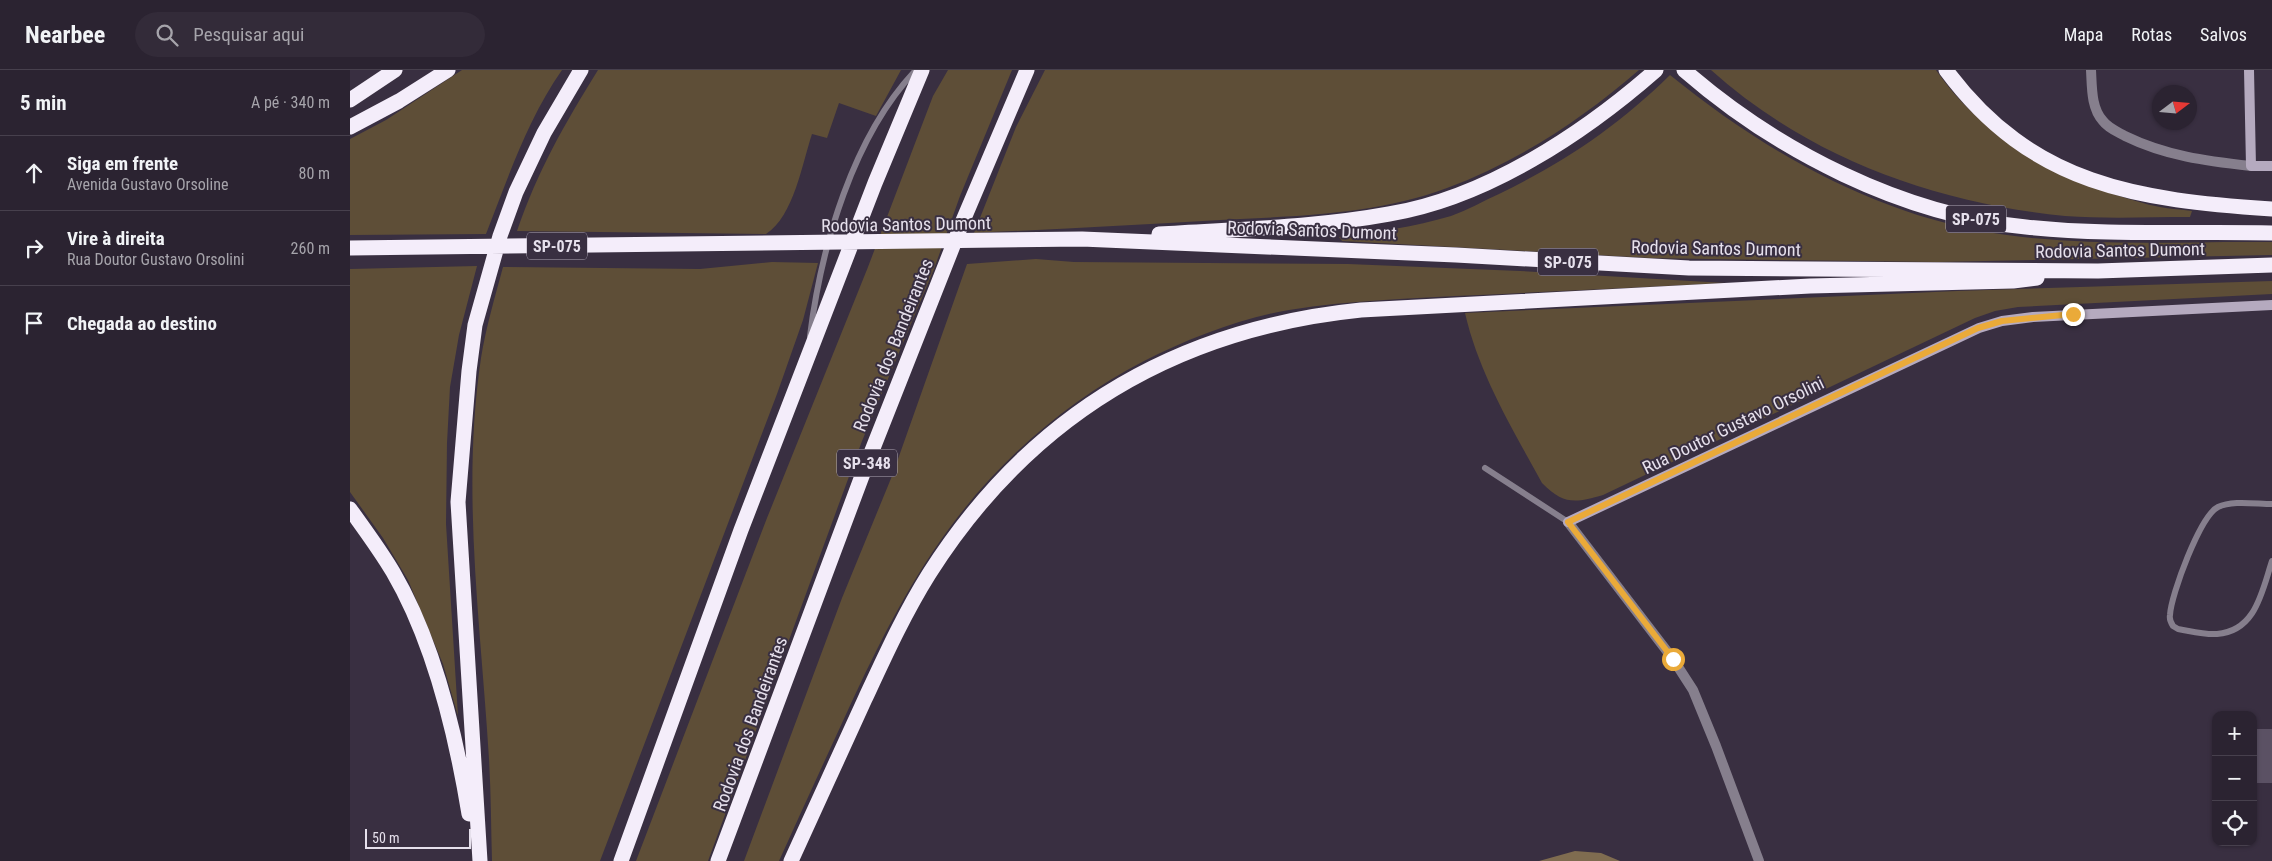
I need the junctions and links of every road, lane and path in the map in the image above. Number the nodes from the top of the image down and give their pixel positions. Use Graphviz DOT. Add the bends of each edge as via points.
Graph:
graph roads {
  1 [pos="394,70"];
  2 [pos="448,70"];
  3 [pos="581,70"];
  4 [pos="916,70"];
  5 [pos="922,70"];
  6 [pos="1027,70"];
  7 [pos="1656,70"];
  8 [pos="1684,70"];
  9 [pos="1946,70"];
  10 [pos="2091,70"];
  11 [pos="2249,70"];
  12 [pos="350,100"];
  13 [pos="350,127"];
  14 [pos="2251,166"];
  15 [pos="2272,166"];
  16 [pos="2272,208"];
  17 [pos="2272,233"];
  18 [pos="1082,239"];
  19 [pos="350,248"];
  20 [pos="2272,265"];
  21 [pos="2098,271"];
  22 [pos="2272,304"];
  23 [pos="807,361"];
  24 [pos="1485,468"];
  25 [pos="2272,504"];
  26 [pos="350,510"];
  27 [pos="1568,522"];
  28 [pos="2272,561"];
  29 [pos="476,861"];
  30 [pos="480,861"];
  31 [pos="621,861"];
  32 [pos="718,861"];
  33 [pos="792,861"];
  34 [pos="1759,861"];
  1 -- 12 [label="highway"];
  2 -- 13 [label="highway"];
  3 -- 30 [label="highway" via="544,133 516,192 474,325 458,502"];
  4 -- 23 [label="lane" via="885,108 855,164 822,272"];
  5 -- 23 [label="highway" via="874,184"];
  6 -- 32 [label="highway, Rodovia dos Bandeirantes / SP-348" via="865,467"];
  7 -- 18 [label="highway" via="1627,95 1548,150 1445,200 1390,214 1324,224"];
  8 -- 17 [label="highway, Rodovia Santos Dumont / SP-075" via="1750,122 1817,161 1882,190 1949,213 1985,221 2069,231"];
  9 -- 16 [label="highway" via="1988,118 2048,162 2121,190 2157,198"];
  10 -- 14 [label="street" via="2092,96 2103,122 2118,132 2163,153 2193,160"];
  11 -- 14 [label="street"];
  14 -- 15 [label="street"];
  18 -- 19 [label="highway, Rodovia Santos Dumont / SP-075"];
  18 -- 21 [label="highway, Rodovia Santos Dumont / SP-075" via="1690,268"];
  20 -- 21 [label="highway, Rodovia Santos Dumont / SP-075"];
  21 -- 33 [label="highway" via="2013,281 1810,286 1343,312 1258,327 1159,364 1097,399 1030,451 955,535 897,629"];
  22 -- 27 [label="street, Rua Doutor Gustavo Orsolini" via="2034,317 1978,328"];
  23 -- 31 [label="highway" via="741,530"];
  24 -- 27 [label="lane"];
  25 -- 28 [label="lane" via="2226,505 2210,514 2180,576 2170,615 2173,626 2215,634 2235,630 2244,624 2257,606"];
  26 -- 29 [label="highway" via="394,573 434,668 455,744"];
  27 -- 34 [label="street" via="1693,690"];
}
